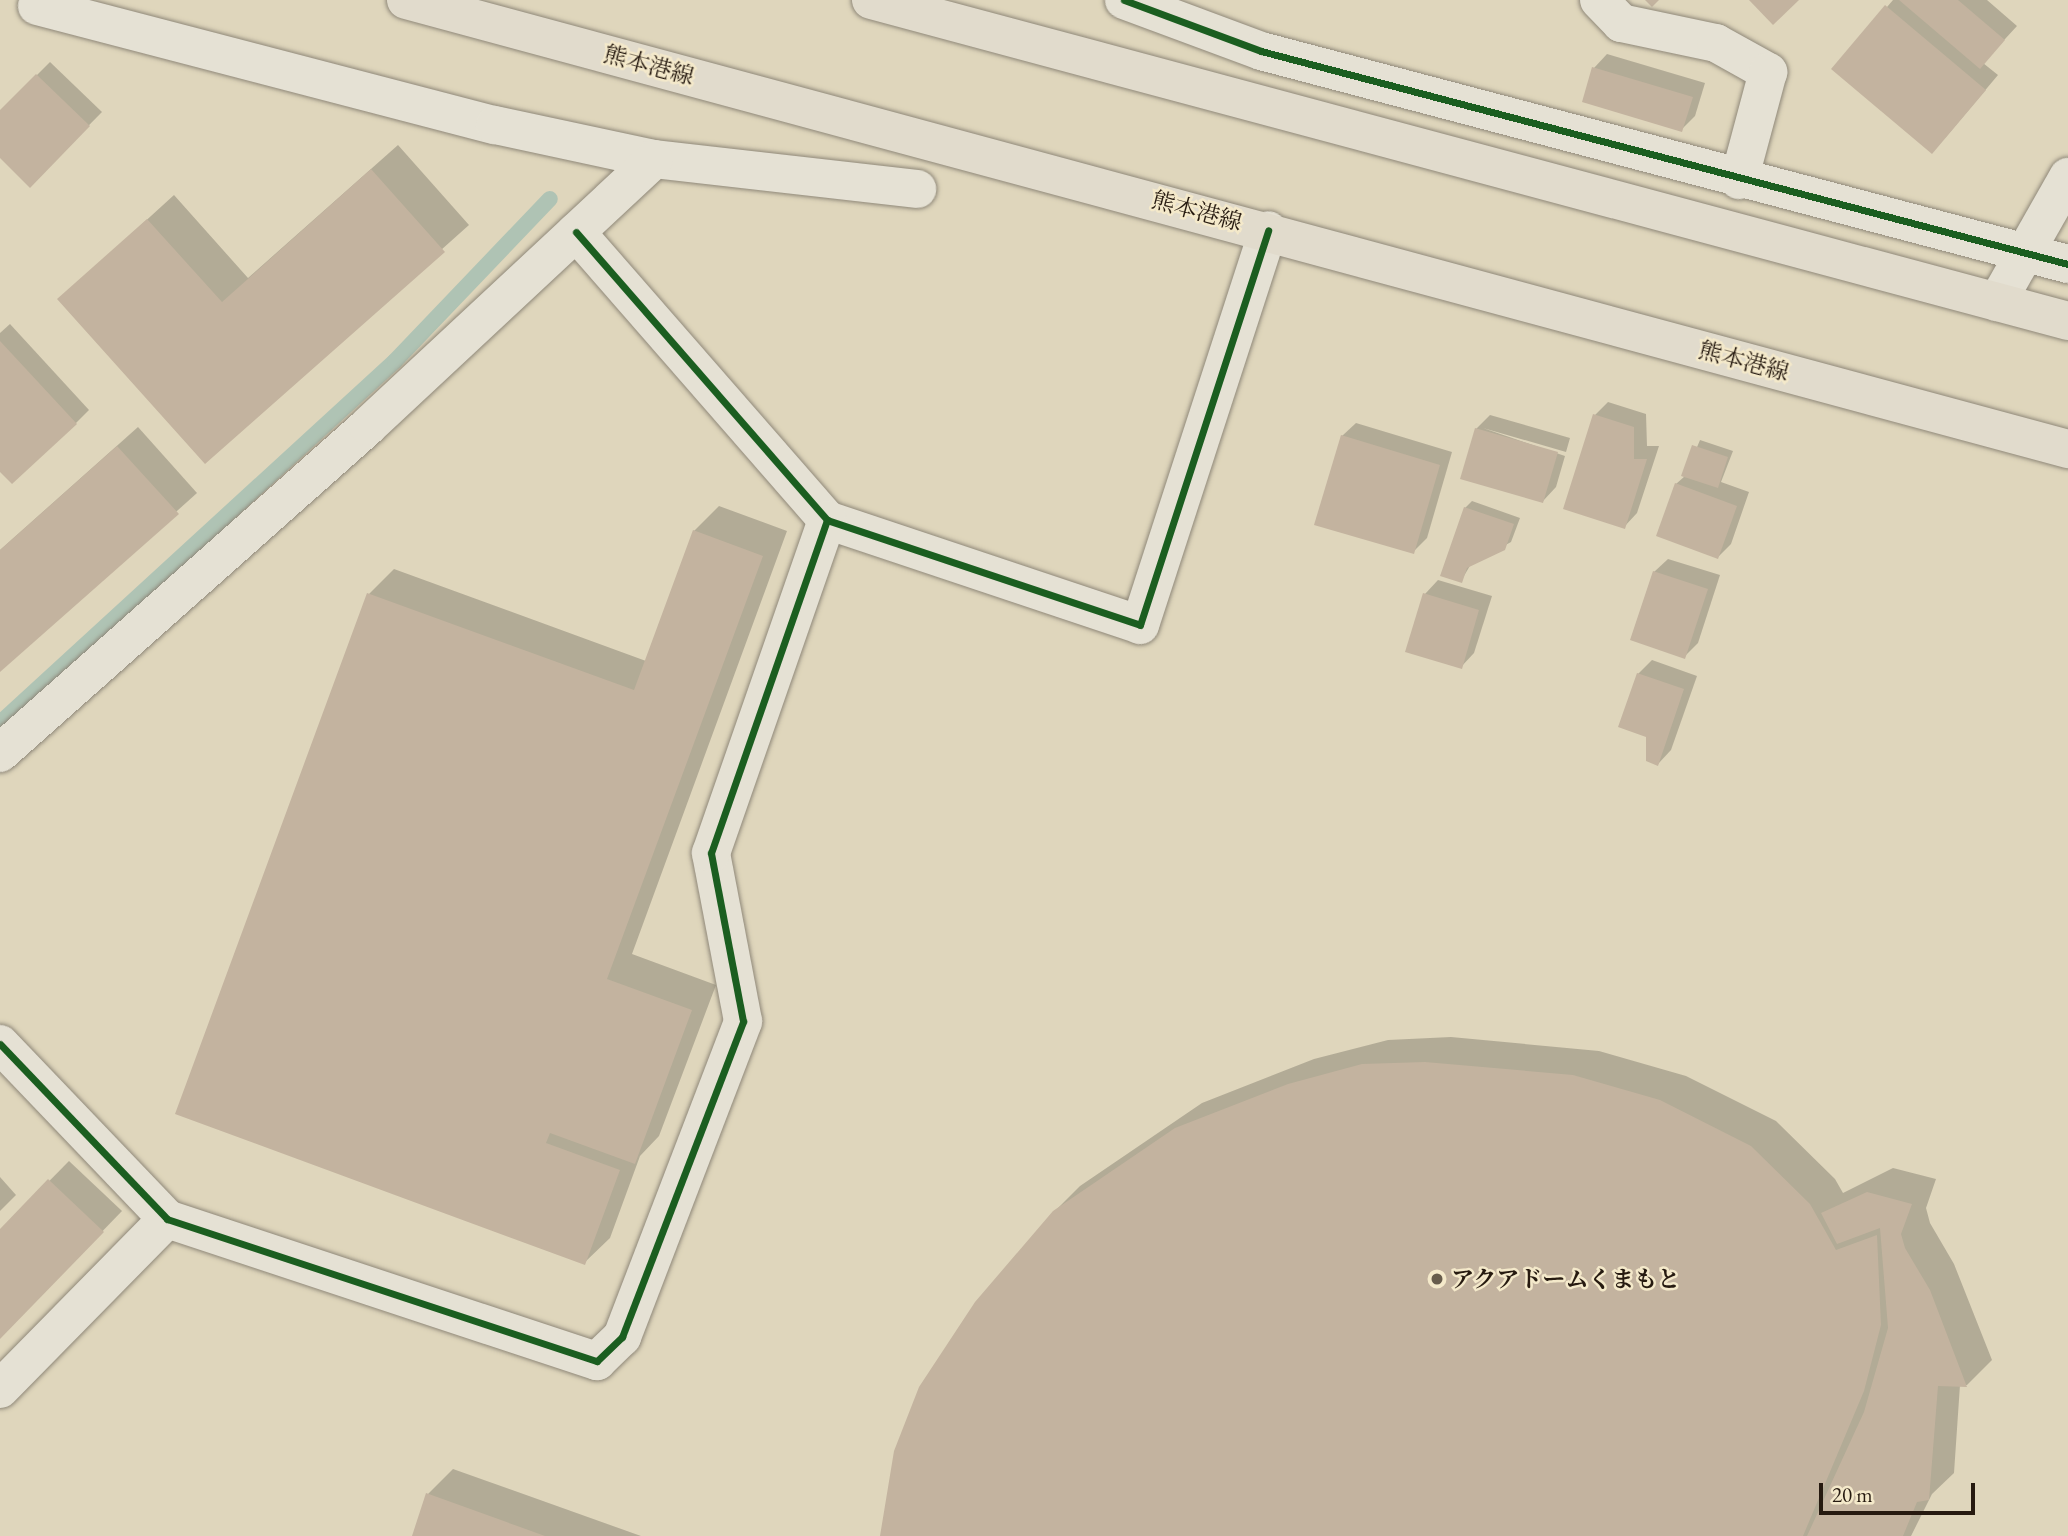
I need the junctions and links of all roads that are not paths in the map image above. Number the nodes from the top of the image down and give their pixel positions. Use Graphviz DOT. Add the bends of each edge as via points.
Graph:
graph roads {
  1 [pos="406,0"];
  2 [pos="871,0"];
  3 [pos="1124,0"];
  4 [pos="1599,0"];
  5 [pos="37,6"];
  6 [pos="654,159"];
  7 [pos="2068,177"];
  8 [pos="1739,180"];
  9 [pos="917,189"];
  10 [pos="1268,230"];
  11 [pos="576,232"];
  12 [pos="2025,253"];
  13 [pos="2068,264"];
  14 [pos="1997,302"];
  15 [pos="2068,321"];
  16 [pos="2068,450"];
  17 [pos="827,520"];
  18 [pos="0,753"];
  19 [pos="6,1063"];
  20 [pos="167,1219"];
  21 [pos="0,1389"];
  1 -- 10 [label="main road, 熊本港線"];
  2 -- 14 [label="main road"];
  3 -- 8 [label="street" via="1261,51"];
  4 -- 8 [label="street" via="1621,23 1716,43 1768,72"];
  5 -- 6 [label="street" via="495,125"];
  6 -- 9 [label="street"];
  6 -- 11 [label="street"];
  7 -- 12 [label="street"];
  8 -- 12 [label="street"];
  10 -- 16 [label="main road, 熊本港線"];
  10 -- 17 [label="street" via="1140,625"];
  11 -- 17 [label="street"];
  11 -- 18 [label="street" via="368,426"];
  12 -- 13 [label="street"];
  12 -- 14 [label="street"];
  14 -- 15 [label="main road"];
  17 -- 20 [label="street" via="711,853 743,1021 622,1337 597,1361"];
  19 -- 20 [label="street"];
  20 -- 21 [label="street"];
}
